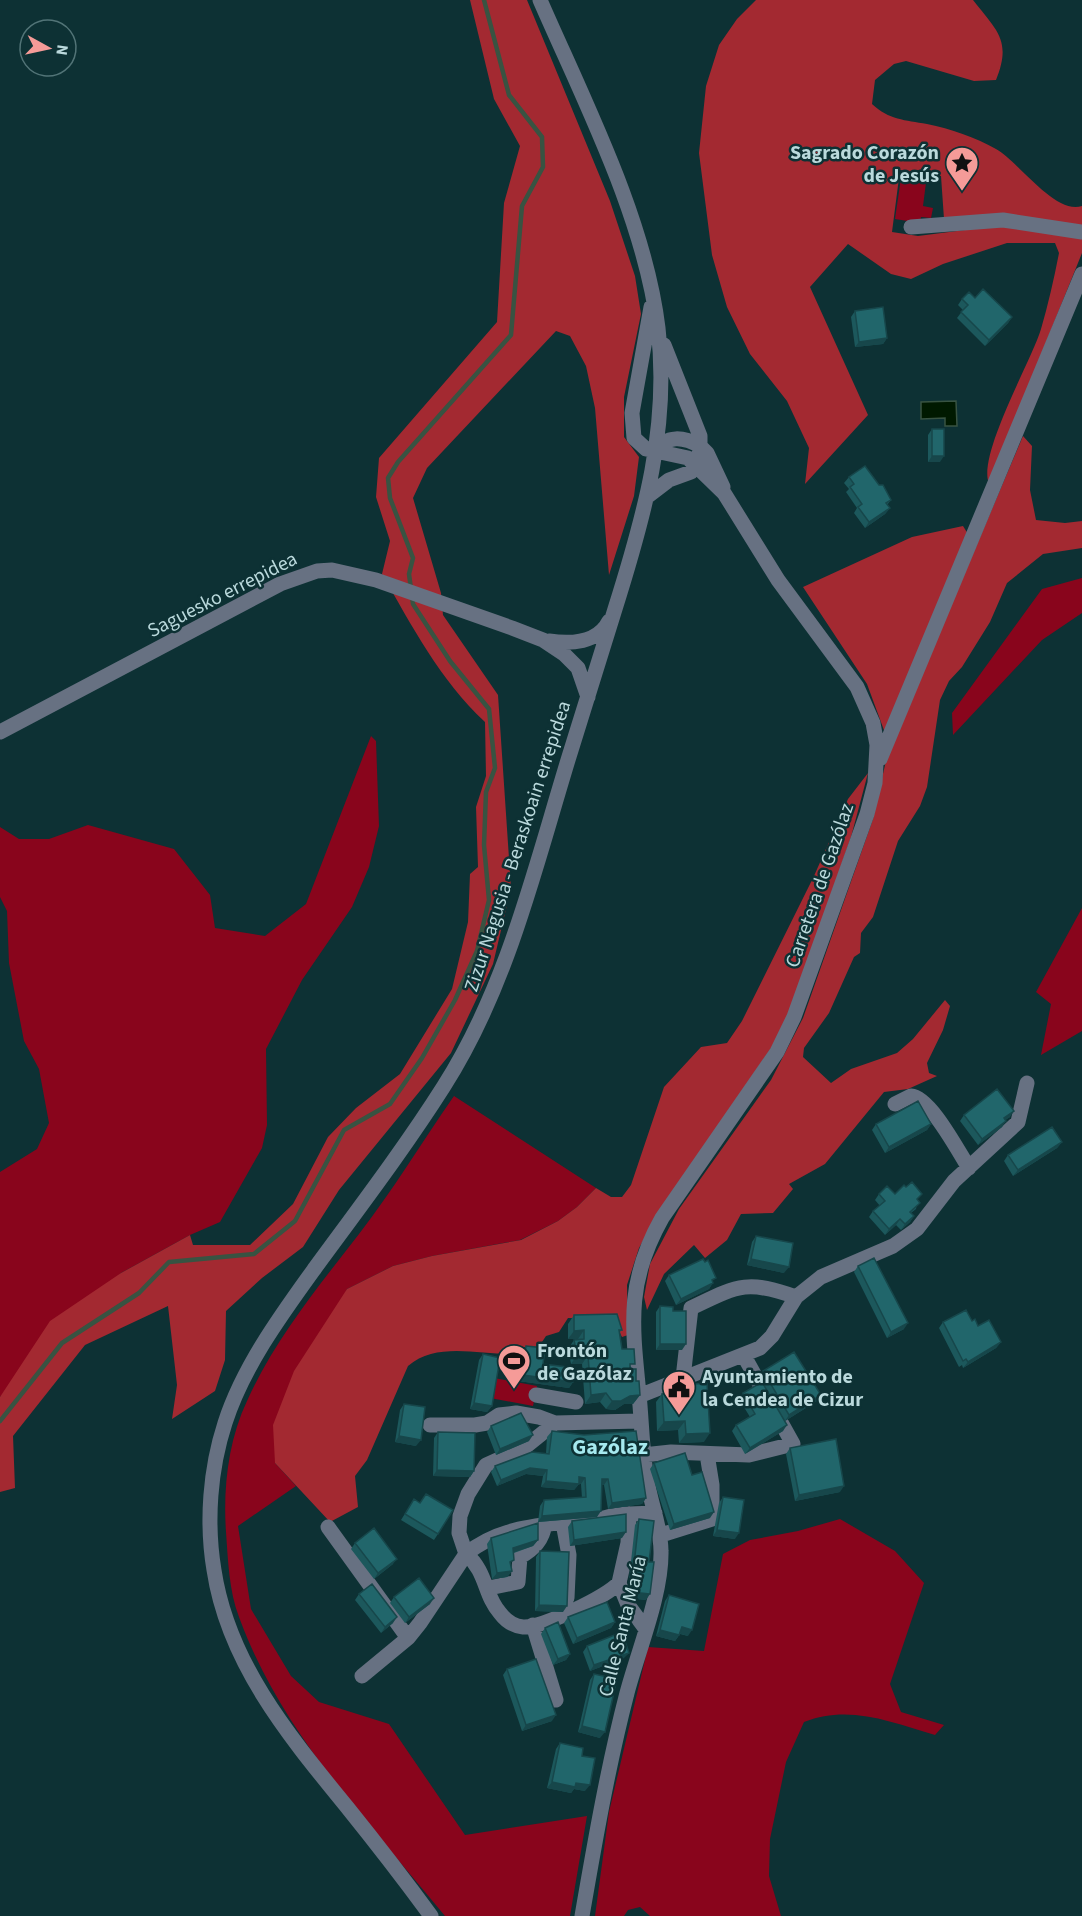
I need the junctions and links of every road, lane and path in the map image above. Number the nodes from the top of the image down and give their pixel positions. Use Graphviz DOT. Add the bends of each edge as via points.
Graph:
graph roads {
  1 [pos="540,0"];
  2 [pos="911,228"];
  3 [pos="1082,232"];
  4 [pos="1082,273"];
  5 [pos="653,295"];
  6 [pos="659,333"];
  7 [pos="700,446"];
  8 [pos="656,452"];
  9 [pos="696,464"];
  10 [pos="724,493"];
  11 [pos="648,496"];
  12 [pos="972,504"];
  13 [pos="980,518"];
  14 [pos="615,611"];
  15 [pos="543,640"];
  16 [pos="559,651"];
  17 [pos="599,660"];
  18 [pos="588,697"];
  19 [pos="0,732"];
  20 [pos="877,764"];
  21 [pos="1027,1083"];
  22 [pos="895,1104"];
  23 [pos="969,1168"];
  24 [pos="872,1253"];
  25 [pos="881,1273"];
  26 [pos="635,1289"];
  27 [pos="796,1297"];
  28 [pos="744,1356"];
  29 [pos="683,1378"];
  30 [pos="536,1395"];
  31 [pos="639,1396"];
  32 [pos="639,1421"];
  33 [pos="555,1423"];
  34 [pos="578,1423"];
  35 [pos="430,1425"];
  36 [pos="707,1454"];
  37 [pos="644,1455"];
  38 [pos="655,1513"];
  39 [pos="629,1514"];
  40 [pos="544,1523"];
  41 [pos="563,1523"];
  42 [pos="328,1527"];
  43 [pos="661,1535"];
  44 [pos="466,1554"];
  45 [pos="619,1583"];
  46 [pos="489,1588"];
  47 [pos="566,1613"];
  48 [pos="533,1624"];
  49 [pos="645,1628"];
  50 [pos="408,1638"];
  51 [pos="362,1676"];
  52 [pos="556,1700"];
  53 [pos="431,1916"];
  54 [pos="582,1916"];
  1 -- 5 [label="street, Zizur Nagusia - Beraskoain errepidea" via="612,168"];
  2 -- 3 [label="street" via="1003,220"];
  4 -- 13 [label="street"];
  5 -- 6 [label="street, Zizur Nagusia - Beraskoain errepidea"];
  5 -- 8 [label="street" via="632,429 638,445"];
  6 -- 7 [label="street" via="700,436"];
  6 -- 8 [label="street, Zizur Nagusia - Beraskoain errepidea" via="661,388"];
  7 -- 8 [label="street" via="680,438 667,441"];
  7 -- 9 [label="street"];
  7 -- 10 [label="street" via="707,453"];
  8 -- 9 [label="street" via="688,458"];
  8 -- 11 [label="street, Zizur Nagusia - Beraskoain errepidea"];
  9 -- 10 [label="street"];
  9 -- 11 [label="street" via="692,472 669,480"];
  10 -- 20 [label="street, Carretera de Gazólaz" via="778,580 857,687 873,723"];
  11 -- 14 [label="street, Zizur Nagusia - Beraskoain errepidea"];
  12 -- 13 [label="street"];
  13 -- 20 [label="street"];
  14 -- 15 [label="street" via="605,630 578,642"];
  14 -- 17 [label="street, Zizur Nagusia - Beraskoain errepidea"];
  15 -- 16 [label="street"];
  15 -- 19 [label="street, Saguesko errepidea" via="398,588 332,570 304,574"];
  16 -- 17 [label="street"];
  16 -- 18 [label="street" via="578,668"];
  17 -- 18 [label="street, Zizur Nagusia - Beraskoain errepidea"];
  18 -- 53 [label="street, Zizur Nagusia - Beraskoain errepidea" via="514,934 479,1022 438,1096 302,1286 250,1367 224,1425 214,1467 210,1507 213,1568 224,1612 243,1660 276,1716"];
  20 -- 26 [label="street, Carretera de Gazólaz" via="867,814 794,1017 777,1052 662,1218 646,1246"];
  21 -- 23 [label="street" via="1018,1122"];
  22 -- 23 [label="street" via="910,1096 920,1098"];
  23 -- 24 [label="street" via="917,1229 905,1239"];
  24 -- 25 [label="street"];
  24 -- 27 [label="street" via="821,1277"];
  26 -- 31 [label="street, Calle Santa María" via="633,1332"];
  27 -- 28 [label="street" via="772,1336"];
  27 -- 29 [label="street" via="749,1285 728,1290 691,1308"];
  28 -- 29 [label="street"];
  28 -- 36 [label="street" via="793,1444 749,1455"];
  29 -- 31 [label="street"];
  30 -- 34 [label="street" via="576,1399"];
  31 -- 32 [label="street, Calle Santa María"];
  32 -- 34 [label="street"];
  32 -- 37 [label="street, Calle Santa María"];
  33 -- 34 [label="street"];
  33 -- 35 [label="street" via="516,1413 475,1425"];
  33 -- 44 [label="street" via="524,1448 486,1465 460,1516 459,1533"];
  36 -- 37 [label="street"];
  36 -- 43 [label="street" via="712,1520"];
  37 -- 38 [label="street, Calle Santa María"];
  38 -- 39 [label="street"];
  38 -- 43 [label="street, Calle Santa María"];
  39 -- 41 [label="street"];
  39 -- 45 [label="street" via="628,1544"];
  40 -- 41 [label="street"];
  40 -- 44 [label="street" via="479,1543"];
  40 -- 46 [label="street" via="534,1549 519,1557 518,1582"];
  41 -- 47 [label="street" via="569,1555"];
  42 -- 50 [label="street"];
  43 -- 49 [label="street, Calle Santa María" via="659,1577"];
  44 -- 46 [label="street" via="476,1563"];
  44 -- 50 [label="street"];
  45 -- 47 [label="street" via="594,1601"];
  45 -- 49 [label="street" via="628,1605"];
  46 -- 48 [label="street" via="498,1611 509,1623 525,1627"];
  47 -- 48 [label="street"];
  48 -- 52 [label="street"];
  49 -- 54 [label="street, Calle Santa María" via="611,1758"];
  50 -- 51 [label="street"];
}
